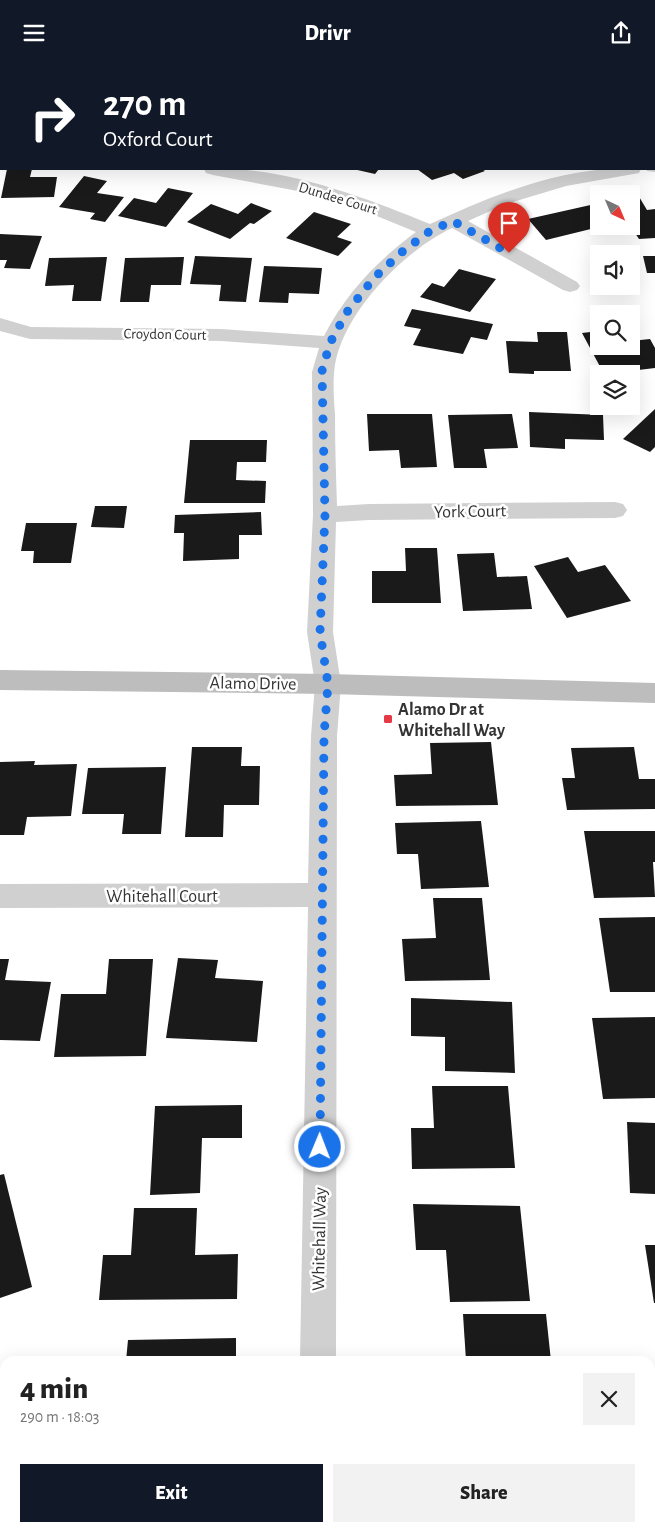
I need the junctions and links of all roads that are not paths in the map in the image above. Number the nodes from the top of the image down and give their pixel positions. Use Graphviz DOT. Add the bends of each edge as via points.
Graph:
graph roads {
  1 [pos="218,170"];
  2 [pos="626,170"];
  3 [pos="453,221"];
  4 [pos="430,231"];
  5 [pos="570,287"];
  6 [pos="0,324"];
  7 [pos="330,343"];
  8 [pos="615,510"];
  9 [pos="325,515"];
  10 [pos="0,680"];
  11 [pos="328,684"];
  12 [pos="655,693"];
  13 [pos="323,894"];
  14 [pos="0,896"];
  15 [pos="318,1356"];
  1 -- 4 [label="street, Dundee Court" via="306,187 368,206"];
  2 -- 3 [label="street, Whitehall Way" via="563,181 499,200"];
  3 -- 4 [label="street, Whitehall Way"];
  3 -- 5 [label="street"];
  4 -- 7 [label="street, Whitehall Way" via="374,278 347,312"];
  6 -- 7 [label="street, Croydon Court" via="30,333 222,335"];
  7 -- 9 [label="street, Whitehall Way" via="322,371"];
  8 -- 9 [label="street, York Court"];
  9 -- 11 [label="street, Whitehall Way" via="320,632"];
  10 -- 11 [label="main road, Alamo Drive"];
  11 -- 12 [label="main road, Alamo Drive"];
  11 -- 13 [label="street, Whitehall Way" via="324,736"];
  13 -- 14 [label="street, Whitehall Court"];
  13 -- 15 [label="street, Whitehall Way"];
}
